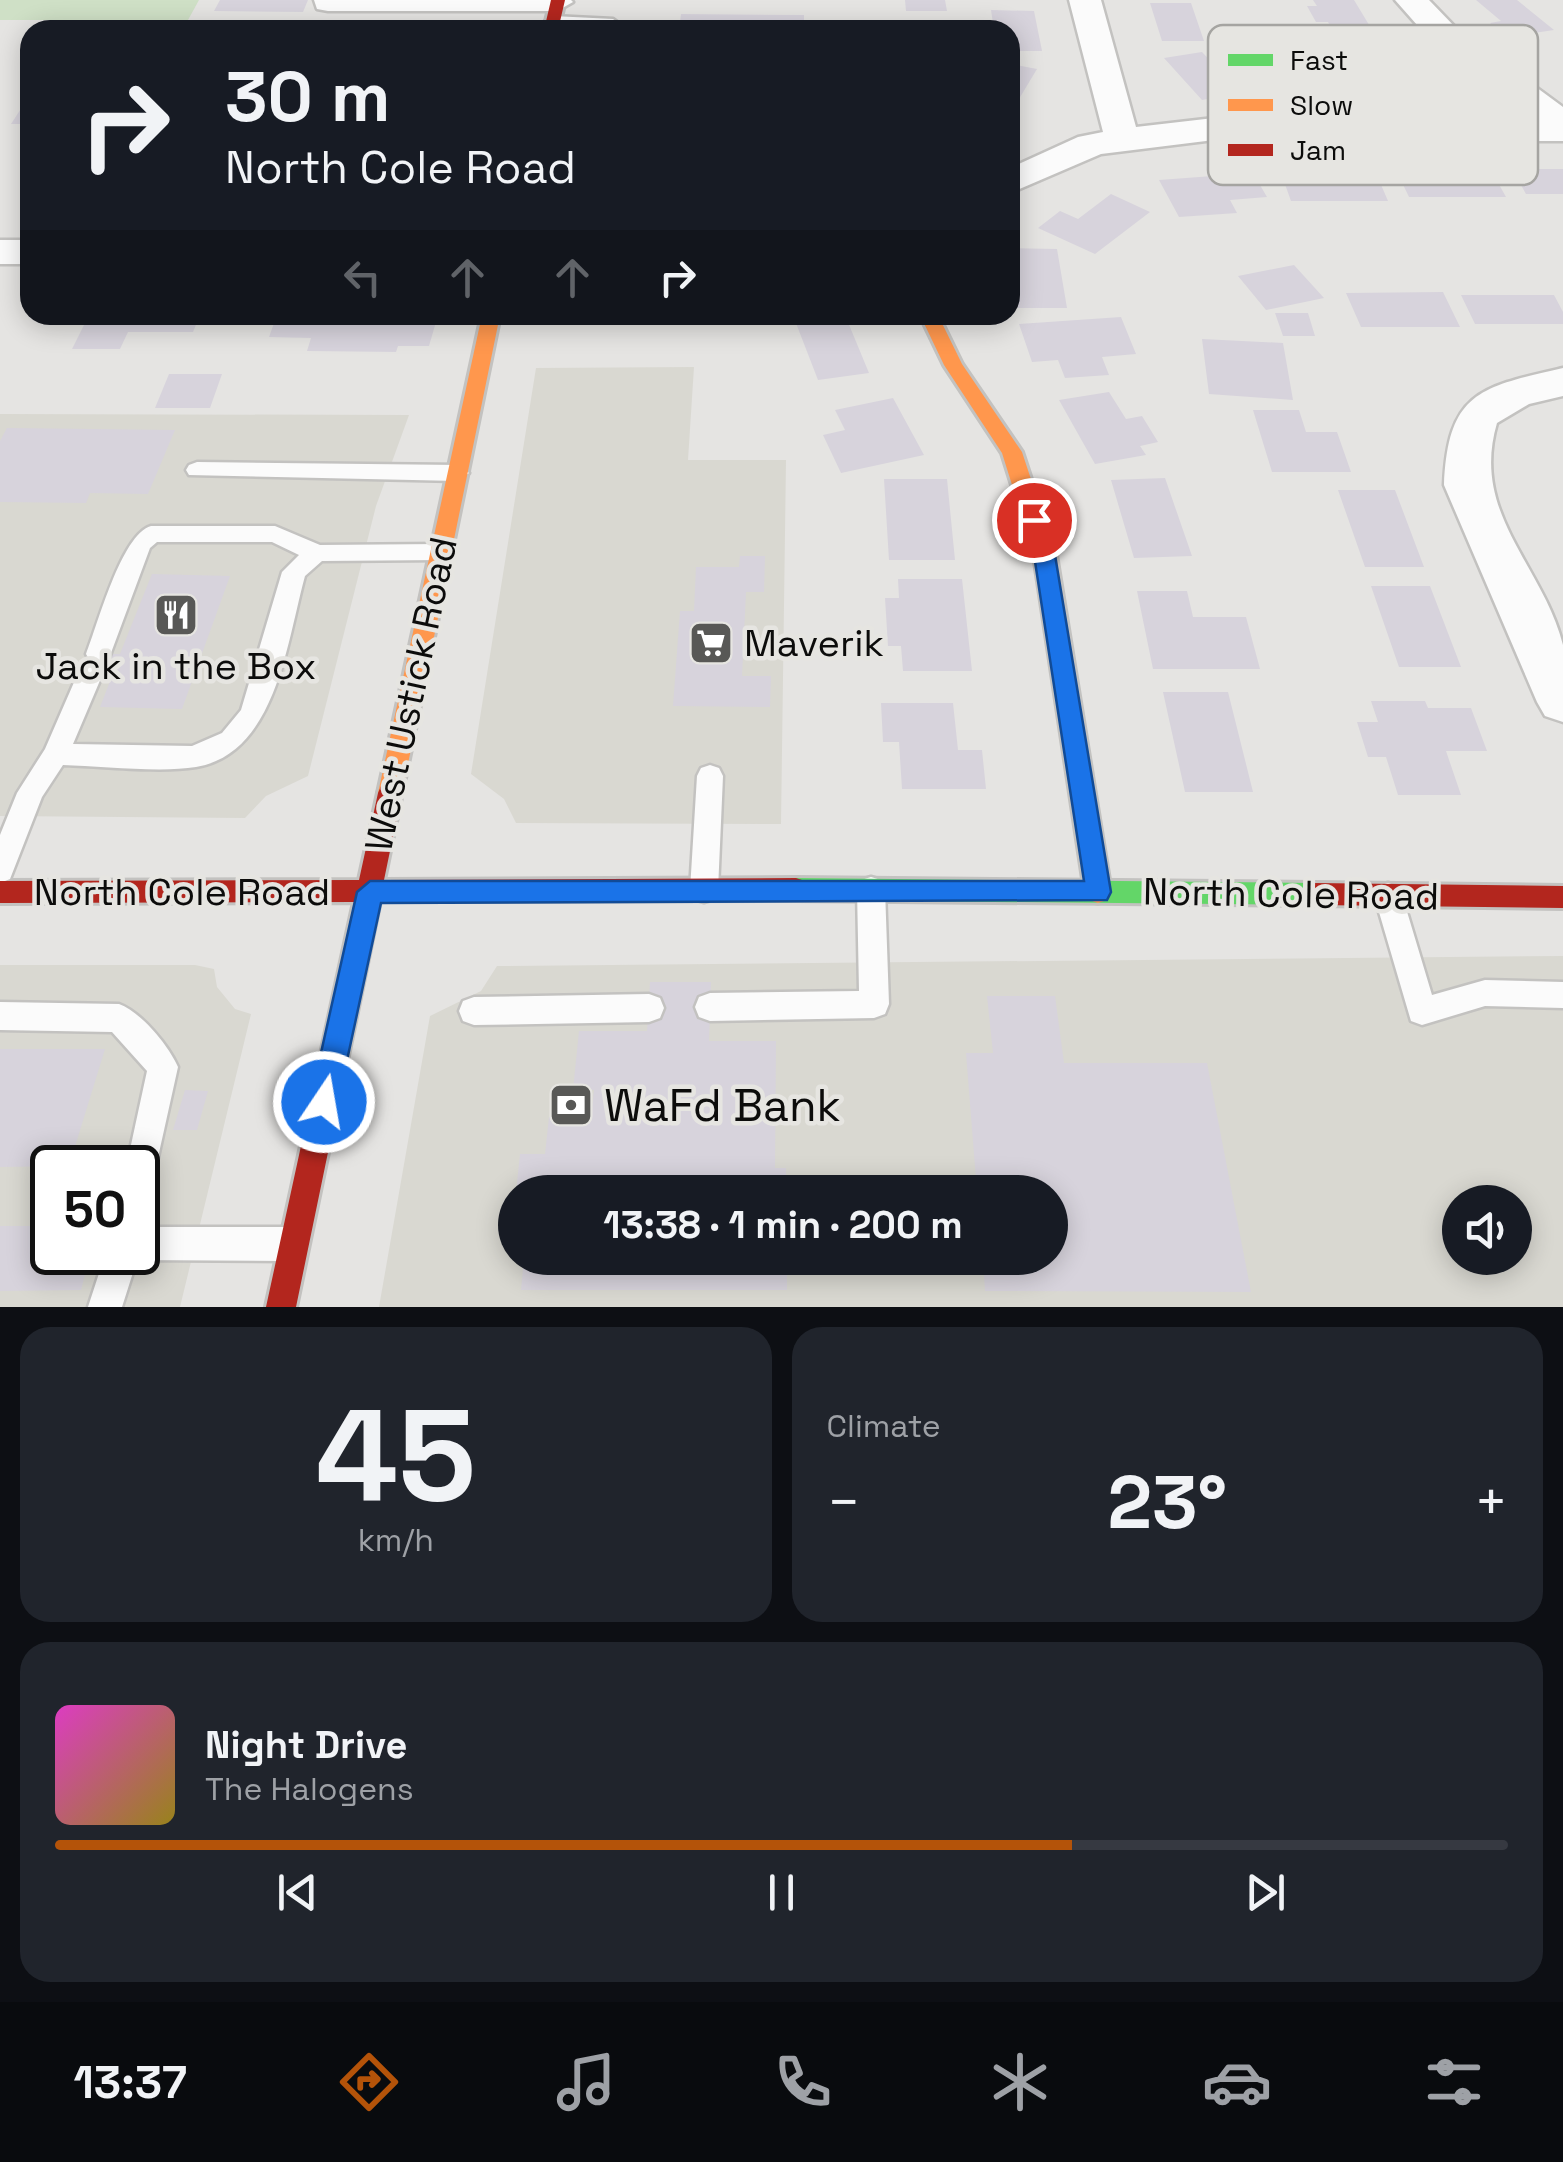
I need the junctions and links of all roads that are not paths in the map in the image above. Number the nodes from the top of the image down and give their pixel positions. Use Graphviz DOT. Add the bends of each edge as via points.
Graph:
graph roads {
  1 [pos="1086,0"];
  2 [pos="1411,0"];
  3 [pos="326,5"];
  4 [pos="555,13"];
  5 [pos="592,20"];
  6 [pos="1435,25"];
  7 [pos="1538,108"];
  8 [pos="1538,127"];
  9 [pos="1563,127"];
  10 [pos="1208,131"];
  11 [pos="1122,138"];
  12 [pos="1020,177"];
  13 [pos="489,325"];
  14 [pos="934,325"];
  15 [pos="1563,382"];
  16 [pos="197,470"];
  17 [pos="458,473"];
  18 [pos="318,552"];
  19 [pos="441,552"];
  20 [pos="1563,702"];
  21 [pos="56,754"];
  22 [pos="710,776"];
  23 [pos="0,871"];
  24 [pos="870,889"];
  25 [pos="704,890"];
  26 [pos="0,892"];
  27 [pos="370,892"];
  28 [pos="1098,892"];
  29 [pos="1388,895"];
  30 [pos="1563,897"];
  31 [pos="1563,994"];
  32 [pos="710,1006"];
  33 [pos="649,1008"];
  34 [pos="474,1011"];
  35 [pos="0,1016"];
  36 [pos="146,1145"];
  37 [pos="160,1244"];
  38 [pos="293,1244"];
  39 [pos="115,1275"];
  40 [pos="104,1307"];
  41 [pos="281,1307"];
  1 -- 11 [label="street"];
  2 -- 6 [label="street"];
  3 -- 4 [label="street"];
  4 -- 5 [label="lane"];
  7 -- 9 [label="street"];
  8 -- 9 [label="street"];
  10 -- 11 [label="street"];
  11 -- 12 [label="street"];
  13 -- 17 [label="main road, West Ustick Road"];
  14 -- 28 [label="main road" via="1012,452 1044,555"];
  15 -- 20 [label="street" via="1515,393 1478,416 1467,485"];
  16 -- 17 [label="lane"];
  17 -- 19 [label="main road, West Ustick Road"];
  18 -- 19 [label="lane"];
  18 -- 21 [label="lane" via="294,572 253,714 232,740 195,758"];
  18 -- 21 [label="lane" via="275,534 151,534 140,544"];
  19 -- 27 [label="main road, West Ustick Road"];
  21 -- 23 [label="lane" via="30,793"];
  22 -- 25 [label="lane"];
  24 -- 25 [label="main road, North Cole Road"];
  24 -- 28 [label="main road, North Cole Road"];
  24 -- 32 [label="lane" via="874,1004"];
  25 -- 27 [label="main road, North Cole Road"];
  26 -- 27 [label="main road, North Cole Road"];
  27 -- 38 [label="main road, West Ustick Road"];
  28 -- 29 [label="main road, North Cole Road"];
  29 -- 30 [label="main road, North Cole Road"];
  29 -- 31 [label="lane" via="1422,1010 1484,993"];
  33 -- 34 [label="lane"];
  35 -- 36 [label="lane" via="120,1018 162,1067"];
  37 -- 38 [label="lane"];
  38 -- 41 [label="main road, West Ustick Road"];
  39 -- 40 [label="lane"];
}
